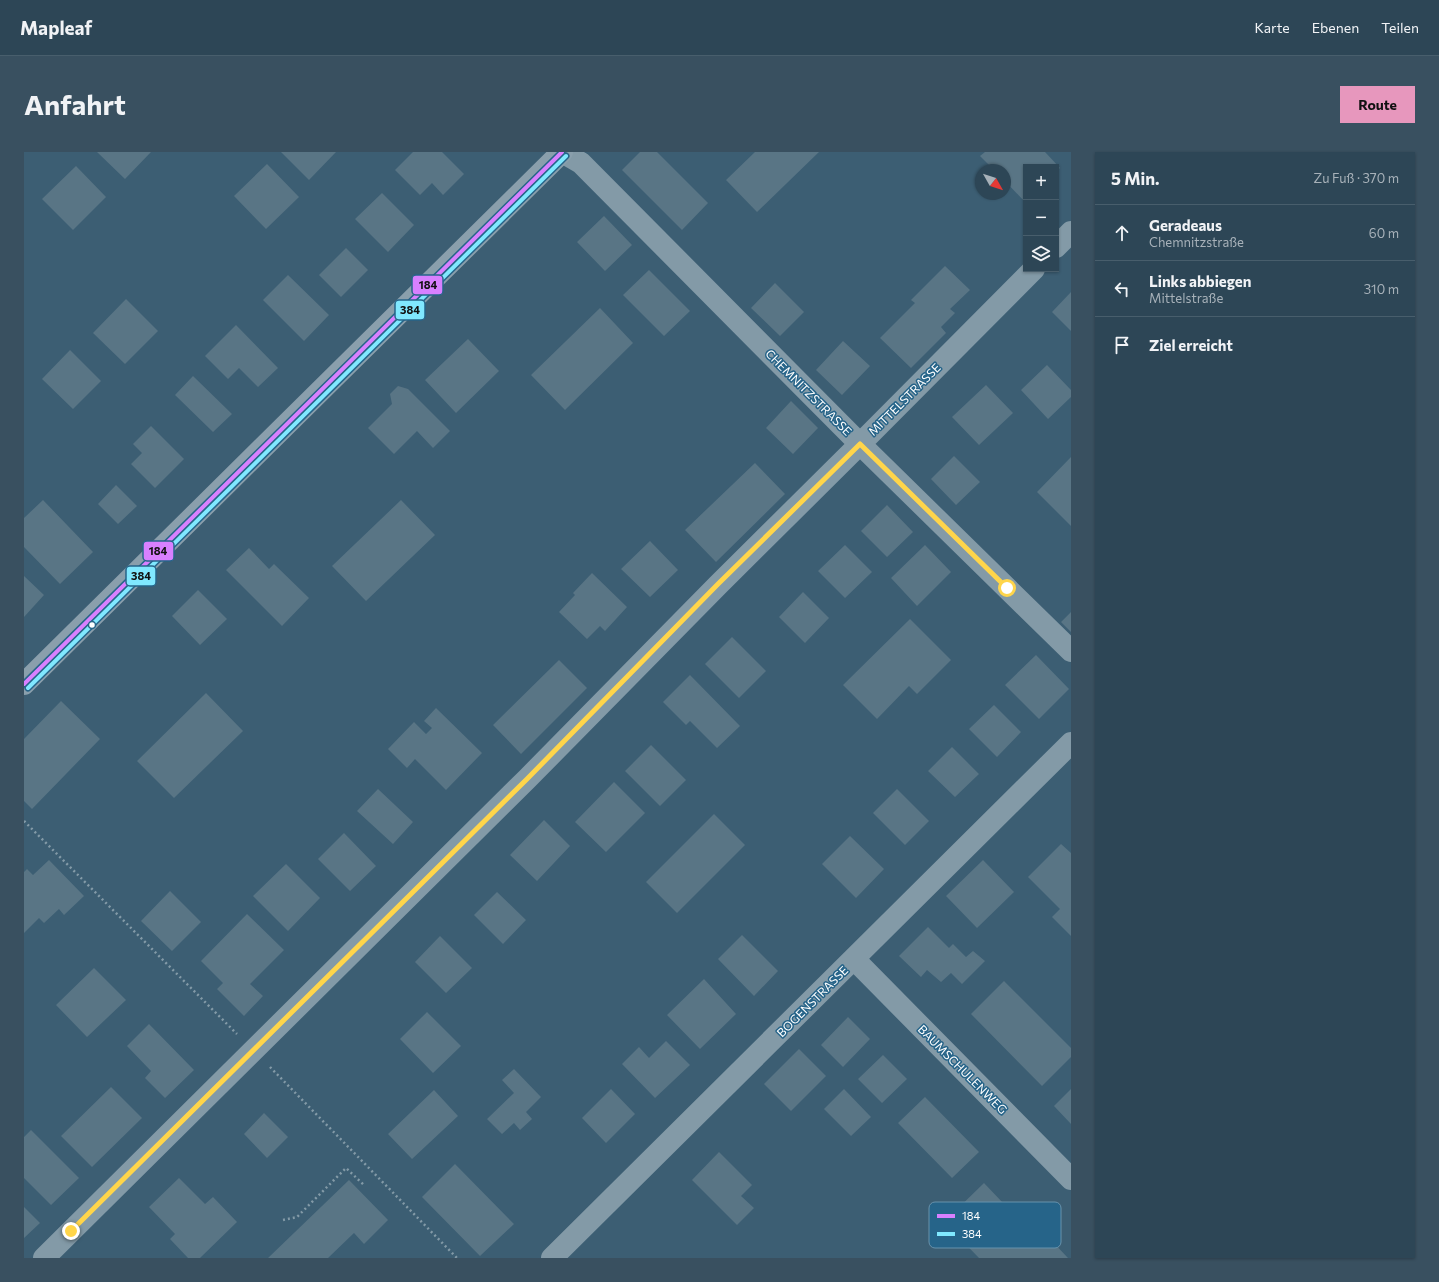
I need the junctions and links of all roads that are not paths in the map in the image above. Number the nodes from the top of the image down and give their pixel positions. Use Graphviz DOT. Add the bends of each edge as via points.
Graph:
graph roads {
  1 [pos="562,152"];
  2 [pos="1071,232"];
  3 [pos="1059,244"];
  4 [pos="1031,272"];
  5 [pos="860,444"];
  6 [pos="1071,651"];
  7 [pos="24,684"];
  8 [pos="1071,743"];
  9 [pos="854,959"];
  10 [pos="1071,1179"];
  11 [pos="44,1258"];
  12 [pos="552,1258"];
  1 -- 5 [label="street, CHEMNITZSTRASSE" via="581,163"];
  1 -- 7 [label="street"];
  2 -- 3 [label="street"];
  4 -- 5 [label="street, MITTELSTRASSE"];
  5 -- 6 [label="street, CHEMNITZSTRASSE"];
  5 -- 11 [label="street, MITTELSTRASSE" via="718,584 521,785"];
  8 -- 9 [label="street, BOGENSTRASSE"];
  9 -- 10 [label="street, BAUMSCHULENWEG"];
  9 -- 12 [label="street, BOGENSTRASSE"];
}
